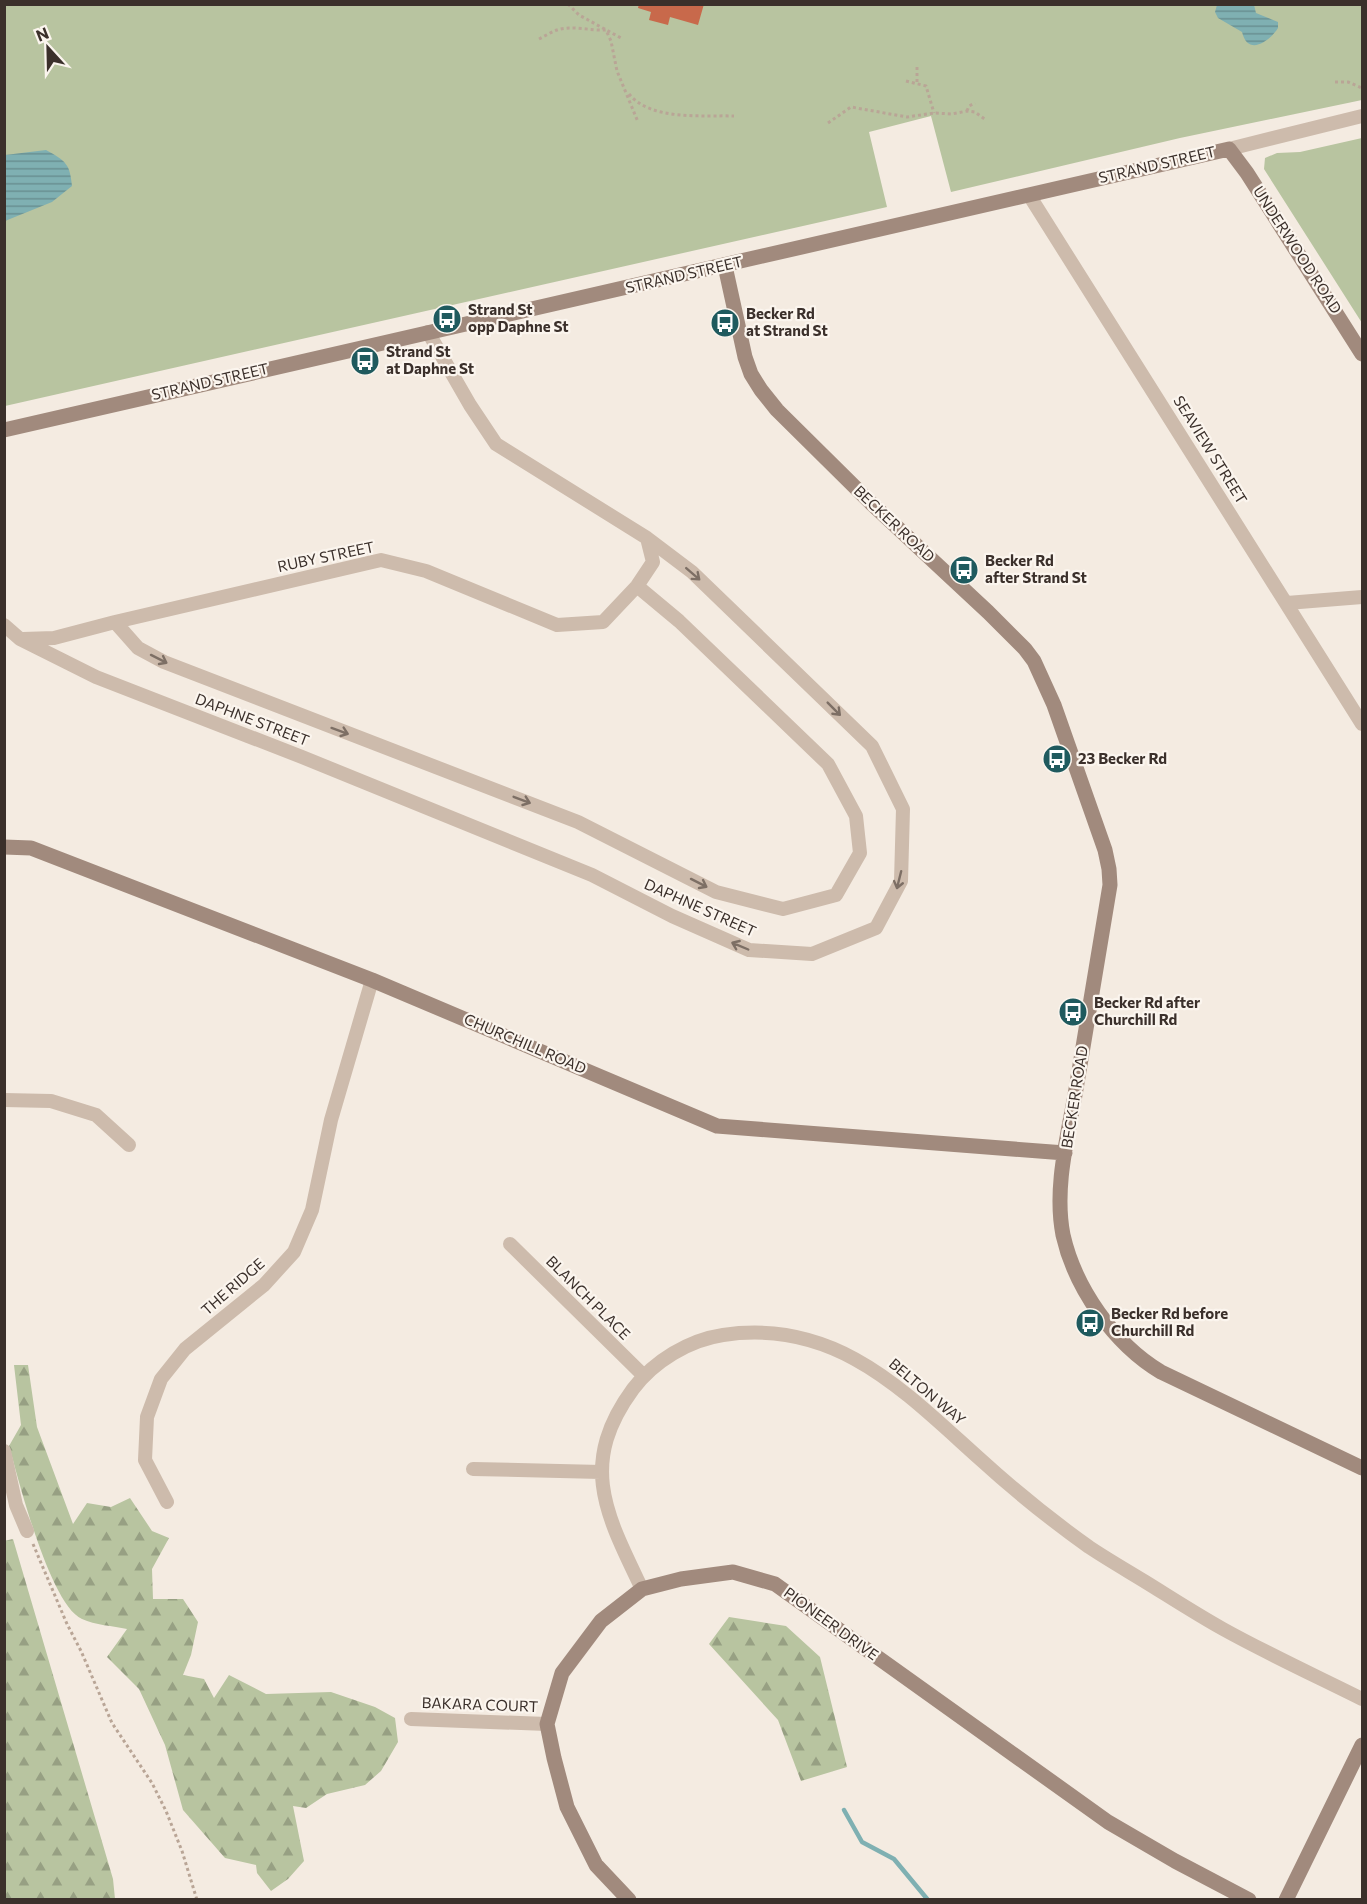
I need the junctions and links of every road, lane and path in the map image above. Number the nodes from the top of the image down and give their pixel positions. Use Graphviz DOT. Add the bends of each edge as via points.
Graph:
graph roads {
  1 [pos="568,4"];
  2 [pos="606,30"];
  3 [pos="621,38"];
  4 [pos="539,39"];
  5 [pos="917,67"];
  6 [pos="906,81"];
  7 [pos="1335,82"];
  8 [pos="917,84"];
  9 [pos="1362,88"];
  10 [pos="625,91"];
  11 [pos="975,103"];
  12 [pos="967,111"];
  13 [pos="934,113"];
  14 [pos="734,116"];
  15 [pos="1362,116"];
  16 [pos="986,120"];
  17 [pos="638,122"];
  18 [pos="828,123"];
  19 [pos="1229,148"];
  20 [pos="1029,195"];
  21 [pos="725,266"];
  22 [pos="428,332"];
  23 [pos="1362,354"];
  24 [pos="4,430"];
  25 [pos="647,538"];
  26 [pos="637,586"];
  27 [pos="1362,597"];
  28 [pos="1287,603"];
  29 [pos="115,622"];
  30 [pos="4,625"];
  31 [pos="20,639"];
  32 [pos="1362,724"];
  33 [pos="4,847"];
  34 [pos="372,980"];
  35 [pos="4,1100"];
  36 [pos="129,1145"];
  37 [pos="1065,1153"];
  38 [pos="510,1244"];
  39 [pos="643,1376"];
  40 [pos="4,1451"];
  41 [pos="1362,1468"];
  42 [pos="473,1469"];
  43 [pos="601,1472"];
  44 [pos="167,1502"];
  45 [pos="27,1531"];
  46 [pos="642,1589"];
  47 [pos="1362,1699"];
  48 [pos="411,1719"];
  49 [pos="547,1724"];
  50 [pos="1362,1745"];
  51 [pos="197,1899"];
  52 [pos="629,1899"];
  53 [pos="1250,1899"];
  54 [pos="1286,1899"];
  1 -- 2 [label="path"];
  2 -- 3 [label="path"];
  2 -- 4 [label="path" via="571,28"];
  2 -- 10 [label="path"];
  5 -- 8 [label="path"];
  6 -- 8 [label="path"];
  7 -- 9 [label="path"];
  8 -- 13 [label="path" via="926,86"];
  10 -- 14 [label="path" via="639,105 662,113"];
  10 -- 17 [label="path"];
  11 -- 12 [label="path"];
  12 -- 13 [label="path"];
  12 -- 16 [label="path"];
  13 -- 18 [label="path" via="907,117 851,107"];
  15 -- 19 [label="street, STRAND STREET"];
  19 -- 20 [label="street, STRAND STREET"];
  19 -- 23 [label="street, UNDERWOOD ROAD"];
  20 -- 21 [label="street, STRAND STREET"];
  20 -- 28 [label="street, SEAVIEW STREET"];
  21 -- 22 [label="street, STRAND STREET"];
  21 -- 37 [label="street, BECKER ROAD" via="745,357 761,390 811,444 1025,649 1053,705 1109,869"];
  22 -- 24 [label="street, STRAND STREET"];
  22 -- 25 [label="street, DAPHNE STREET" via="496,444"];
  25 -- 26 [label="street, RUBY STREET" via="653,562"];
  25 -- 31 [label="street, DAPHNE STREET, one-way" via="692,572 872,746 903,809 901,881 876,928 812,954 749,950 592,875 96,677"];
  26 -- 29 [label="street, RUBY STREET" via="603,622 557,625 426,571 381,560"];
  29 -- 26 [label="street, DAPHNE STREET, one-way" via="138,648 164,662 578,822 716,892 783,909 836,895 860,853 856,816 828,764 679,621"];
  27 -- 28 [label="street"];
  28 -- 32 [label="street, SEAVIEW STREET"];
  29 -- 31 [label="street, RUBY STREET" via="54,638"];
  30 -- 31 [label="street, DAPHNE STREET"];
  33 -- 34 [label="street, CHURCHILL ROAD" via="31,848"];
  34 -- 37 [label="street, CHURCHILL ROAD" via="717,1126"];
  34 -- 44 [label="street, THE RIDGE" via="331,1120 312,1210 294,1252 264,1286 185,1349 160,1379 147,1417 145,1460"];
  35 -- 36 [label="street" via="51,1101 96,1115"];
  37 -- 41 [label="street, BECKER ROAD" via="1060,1206 1071,1259 1086,1290 1124,1344 1161,1372"];
  38 -- 39 [label="street, BLANCH PLACE"];
  39 -- 43 [label="street, BELTON WAY" via="621,1406 607,1436"];
  39 -- 47 [label="street, BELTON WAY" via="672,1354 706,1338 742,1332 792,1336 836,1348 880,1373 1013,1489 1090,1548 1222,1628"];
  40 -- 45 [label="street" via="16,1505"];
  42 -- 43 [label="street"];
  43 -- 46 [label="street, BELTON WAY" via="606,1507"];
  45 -- 51 [label="path" via="112,1723 166,1811"];
  46 -- 49 [label="street, PIONEER DRIVE" via="601,1621 562,1673"];
  46 -- 53 [label="street, PIONEER DRIVE" via="733,1572 775,1584 1108,1822"];
  48 -- 49 [label="street, BAKARA COURT"];
  49 -- 52 [label="street, PIONEER DRIVE" via="567,1807 596,1865"];
  50 -- 54 [label="street"];
}
